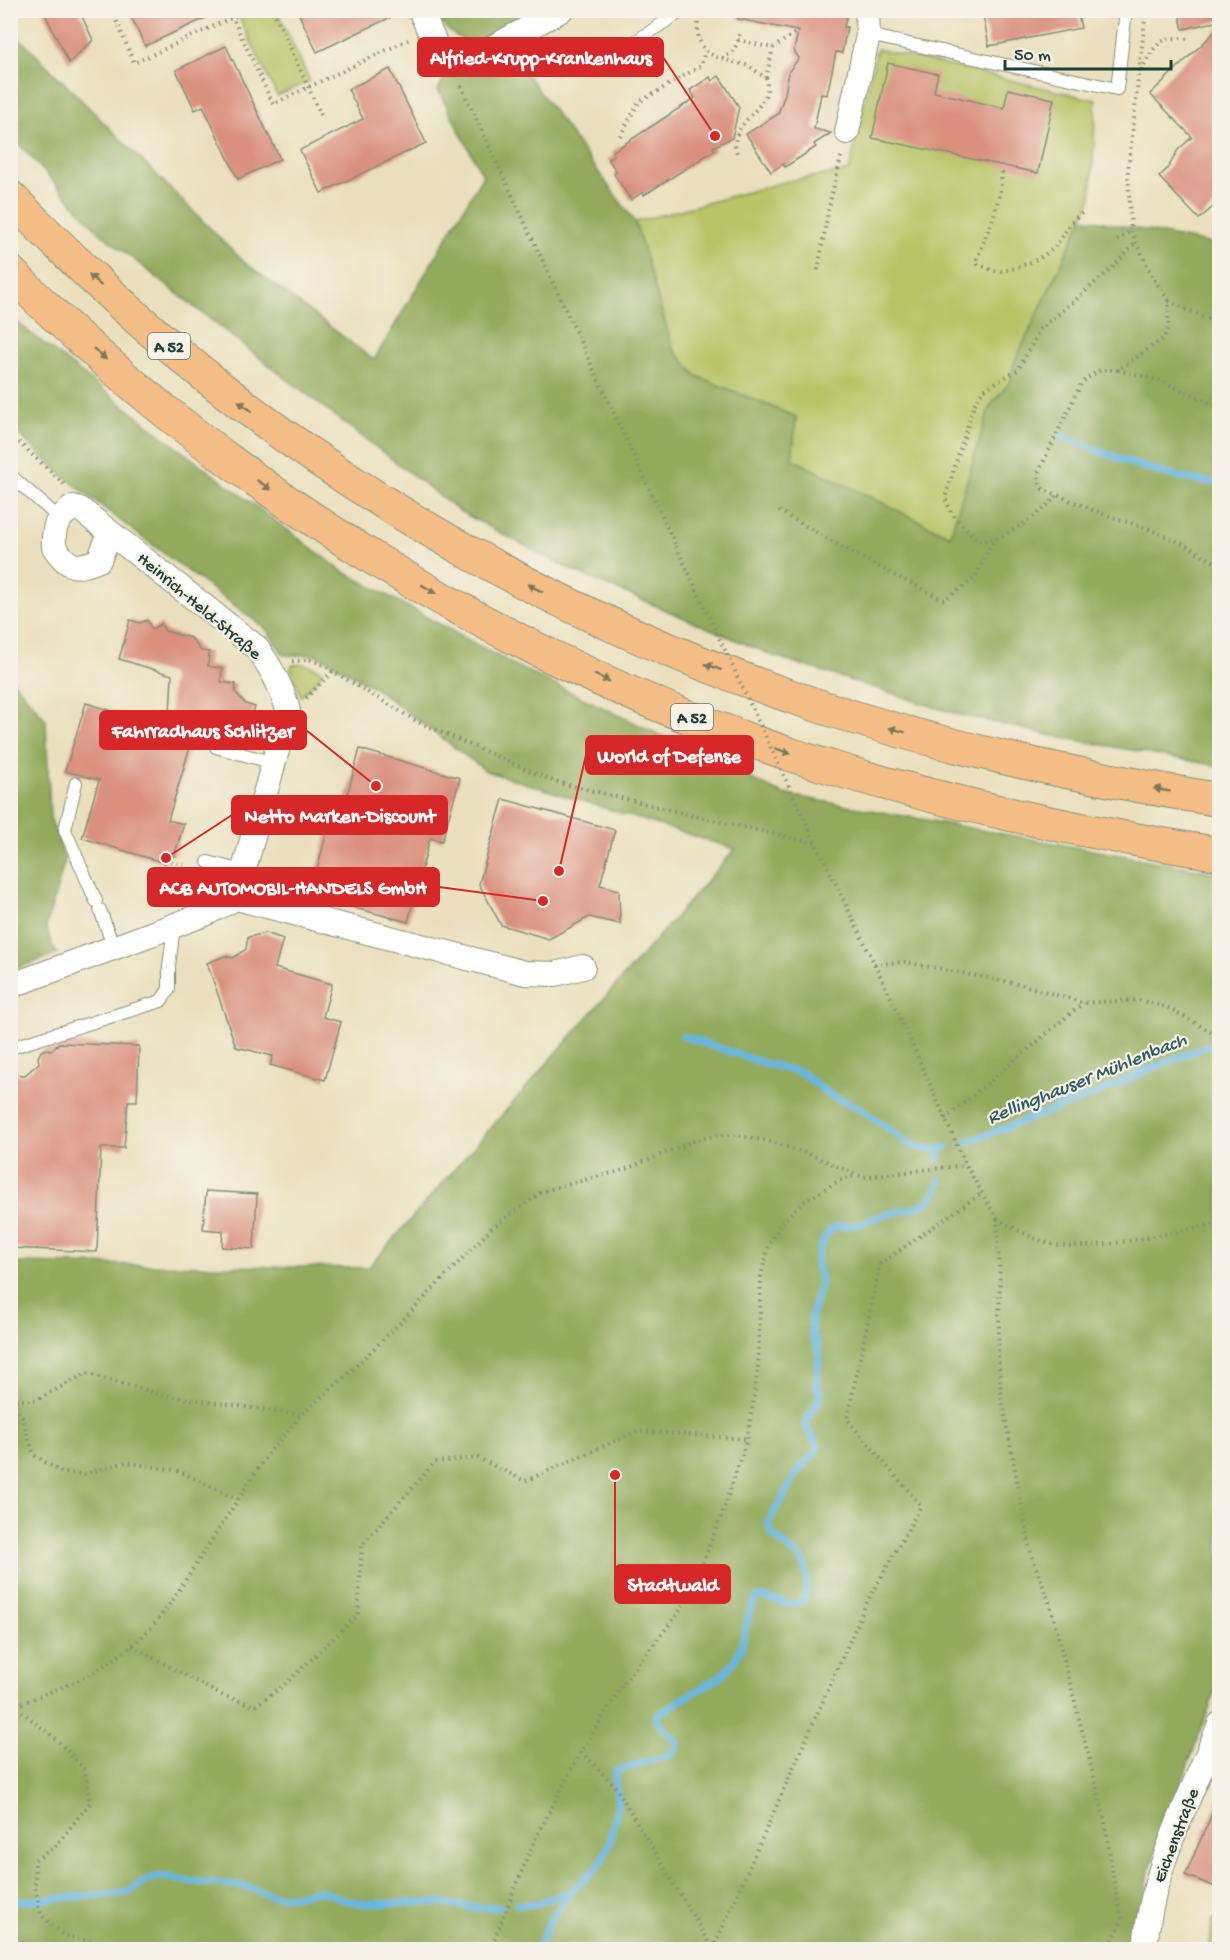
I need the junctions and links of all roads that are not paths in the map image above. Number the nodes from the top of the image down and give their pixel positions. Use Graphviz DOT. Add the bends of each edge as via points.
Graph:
graph roads {
  1 [pos="420,10"];
  2 [pos="561,10"];
  3 [pos="683,10"];
  4 [pos="867,10"];
  5 [pos="1126,10"];
  6 [pos="868,35"];
  7 [pos="601,64"];
  8 [pos="847,132"];
  9 [pos="10,197"];
  10 [pos="10,272"];
  11 [pos="10,475"];
  12 [pos="70,514"];
  13 [pos="107,530"];
  14 [pos="216,747"];
  15 [pos="274,763"];
  16 [pos="76,783"];
  17 [pos="1220,800"];
  18 [pos="1220,854"];
  19 [pos="208,862"];
  20 [pos="242,872"];
  21 [pos="236,898"];
  22 [pos="174,926"];
  23 [pos="114,948"];
  24 [pos="584,967"];
  25 [pos="10,986"];
  26 [pos="10,1048"];
  27 [pos="1219,1729"];
  28 [pos="1145,1950"];
  1 -- 2 [label="street" via="440,54 450,64 465,63"];
  3 -- 7 [label="lane"];
  4 -- 6 [label="street"];
  5 -- 6 [label="lane" via="1117,89"];
  6 -- 8 [label="street"];
  17 -- 9 [label="highway, A 52, one-way" via="1102,779 835,712 679,653 532,586 411,519 255,414 140,321"];
  10 -- 18 [label="highway, A 52, one-way" via="163,408 257,480 391,568 558,658 730,732 850,772 1021,817"];
  11 -- 12 [label="lane"];
  12 -- 13 [label="street, Heinrich-Held-Straße"];
  12 -- 13 [label="street" via="55,526 54,547 70,565 81,567 99,560 108,538"];
  13 -- 15 [label="street, Heinrich-Held-Straße" via="256,647 268,662 288,711"];
  14 -- 15 [label="lane"];
  15 -- 20 [label="street"];
  16 -- 23 [label="lane" via="65,830"];
  19 -- 20 [label="lane"];
  20 -- 21 [label="street"];
  21 -- 22 [label="street"];
  21 -- 24 [label="street" via="525,973 555,974"];
  22 -- 23 [label="street"];
  22 -- 26 [label="lane" via="169,989 160,1002"];
  23 -- 25 [label="street"];
  27 -- 28 [label="street, Eichenstraße" via="1186,1801 1153,1893"];
}
